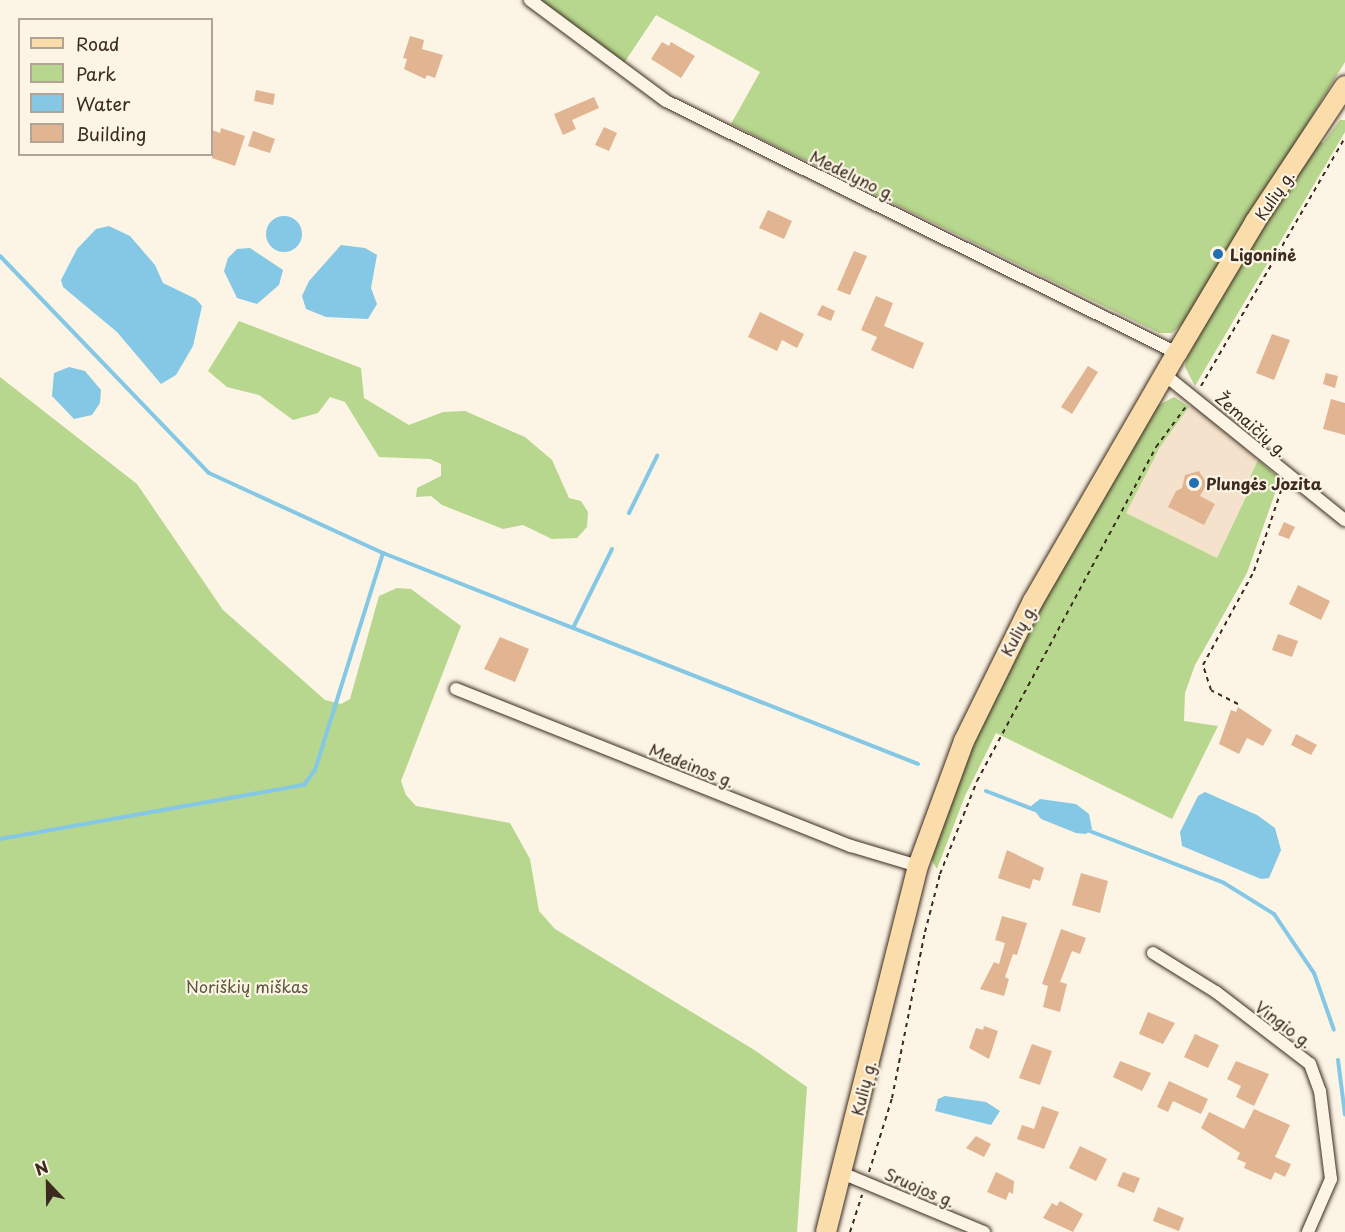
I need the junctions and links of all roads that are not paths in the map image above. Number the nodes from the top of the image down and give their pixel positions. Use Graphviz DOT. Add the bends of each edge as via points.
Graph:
graph roads {
  1 [pos="530,0"];
  2 [pos="1342,99"];
  3 [pos="1177,353"];
  4 [pos="1165,375"];
  5 [pos="1345,520"];
  6 [pos="456,689"];
  7 [pos="918,866"];
  8 [pos="1153,952"];
  9 [pos="842,1173"];
  10 [pos="826,1232"];
  11 [pos="984,1232"];
  12 [pos="1308,1232"];
  1 -- 3 [label="street, Medelyno g." via="666,101"];
  2 -- 3 [label="main road, Kulių g." via="1255,222"];
  3 -- 4 [label="main road, Kulių g."];
  4 -- 5 [label="street, Žemaičių g."];
  4 -- 7 [label="main road, Kulių g." via="1008,648 963,741"];
  6 -- 7 [label="street, Medeinos g." via="851,846"];
  7 -- 9 [label="main road, Kulių g."];
  8 -- 12 [label="street, Vingio g." via="1216,992 1310,1064 1320,1091 1331,1179"];
  9 -- 10 [label="main road, Kulių g."];
  9 -- 11 [label="street, Sruojos g."];
}
